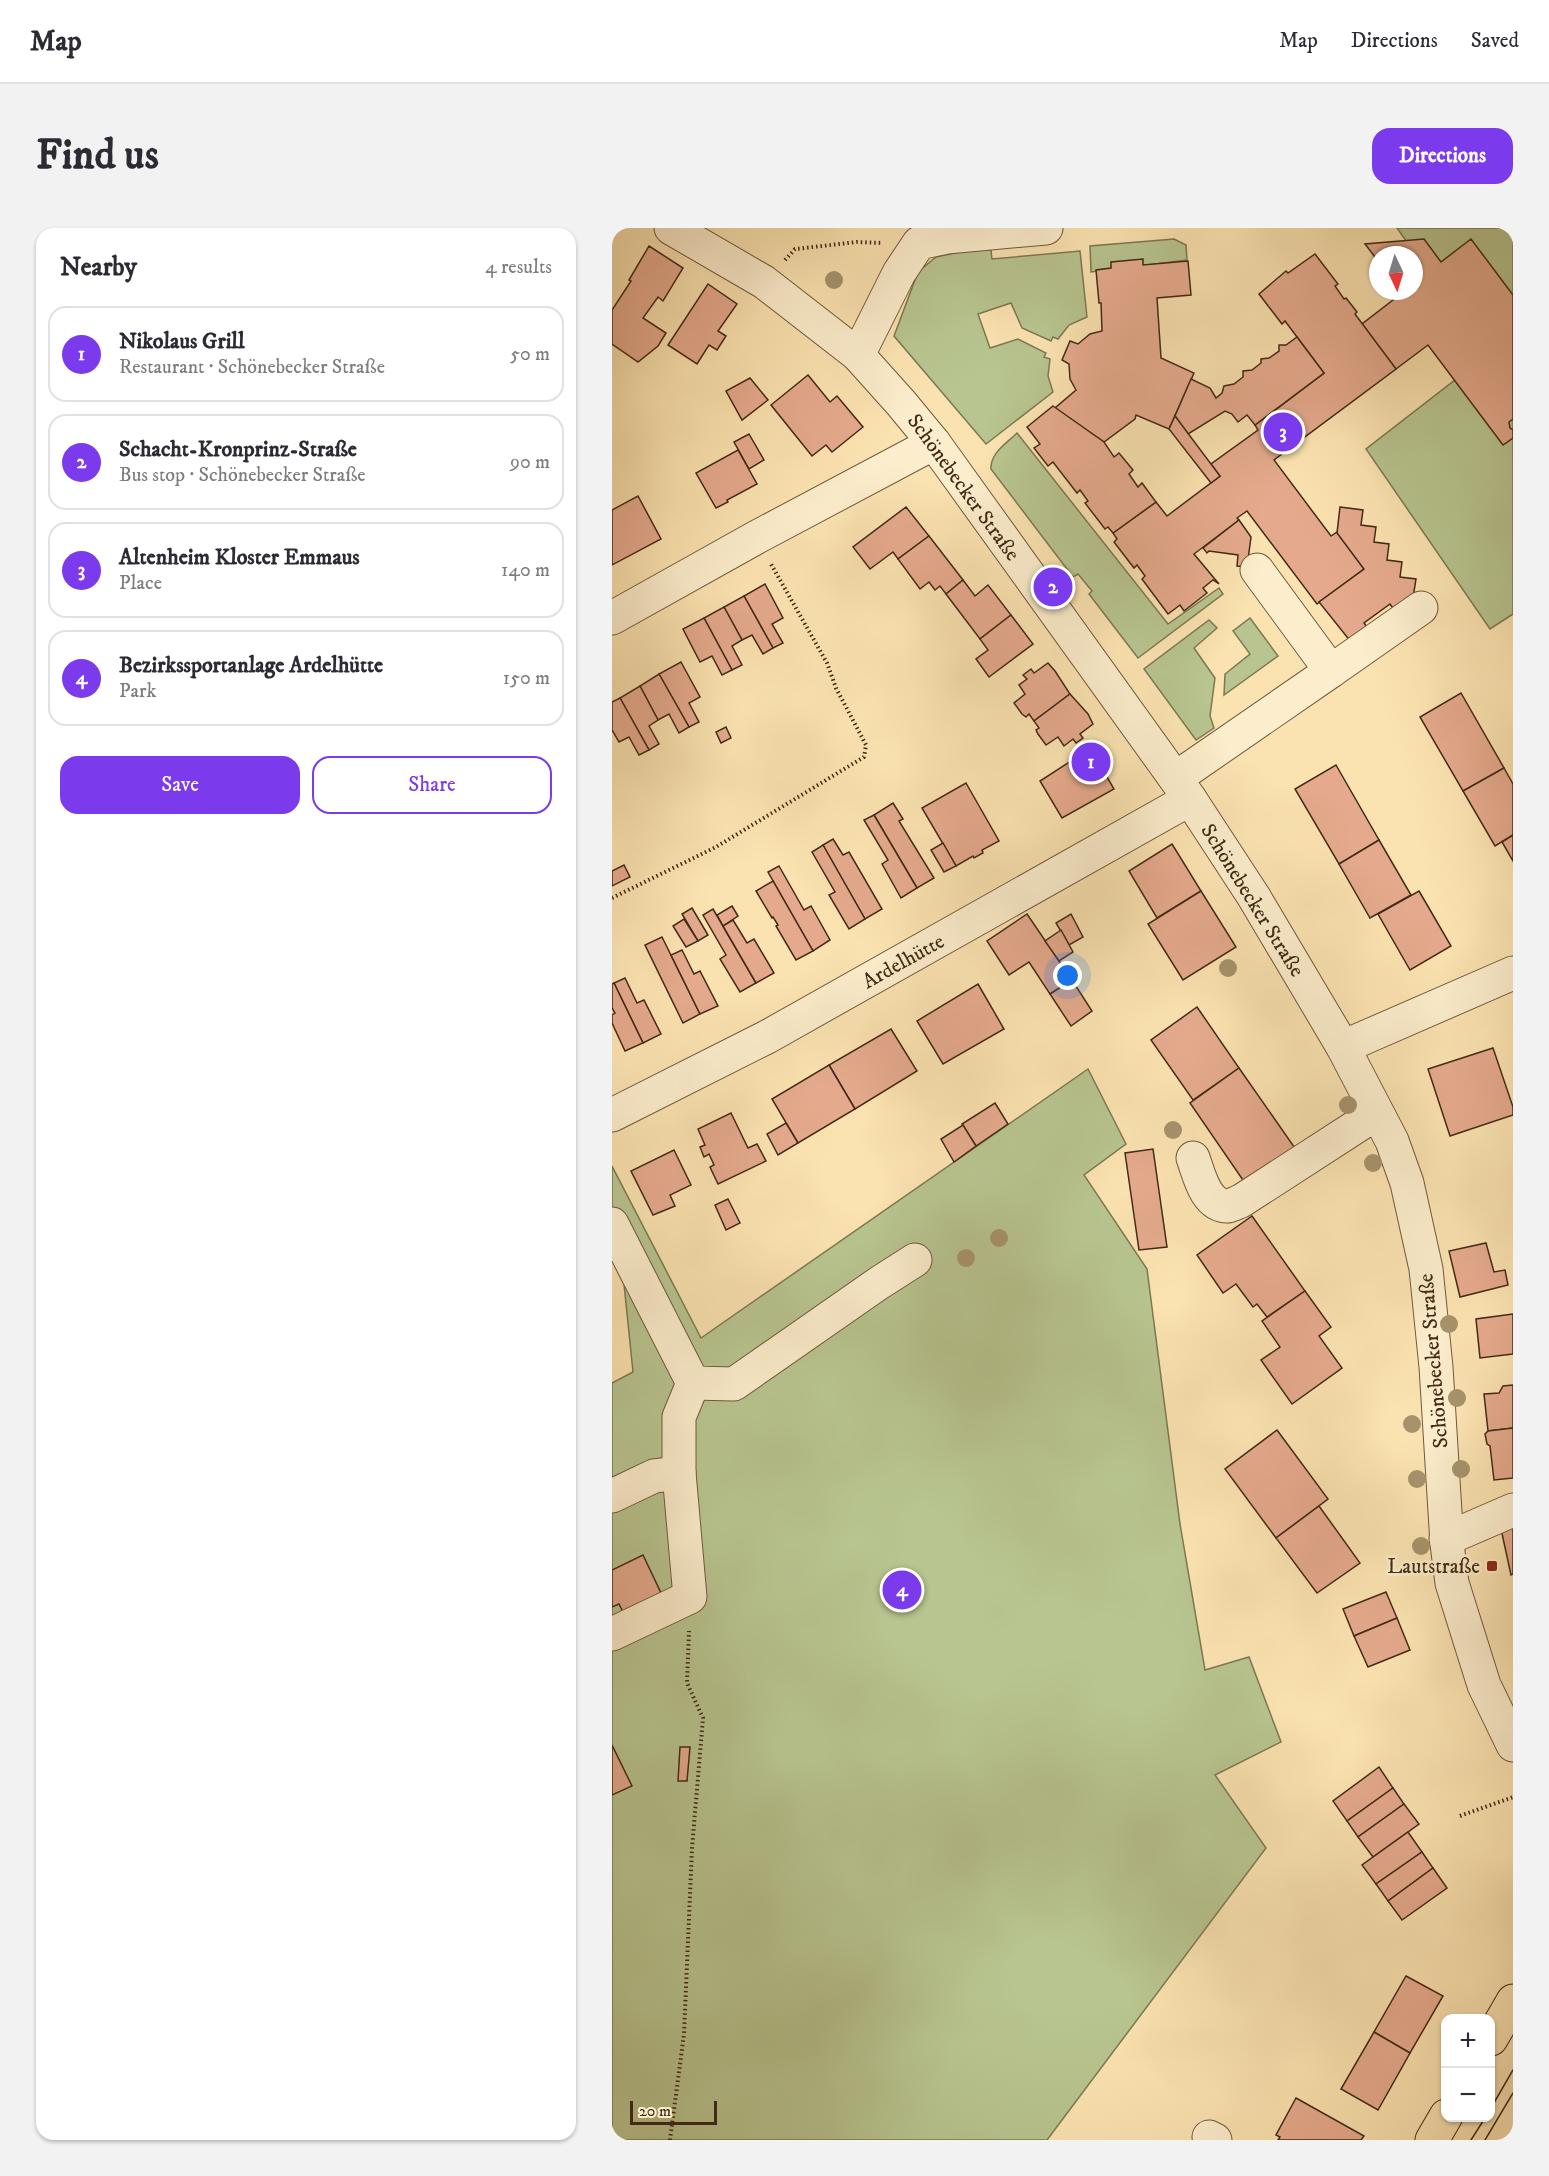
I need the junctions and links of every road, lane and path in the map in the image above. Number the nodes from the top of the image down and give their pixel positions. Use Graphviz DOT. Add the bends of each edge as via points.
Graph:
graph roads {
  1 [pos="671,228"];
  2 [pos="1046,228"];
  3 [pos="915,245"];
  4 [pos="764,282"];
  5 [pos="858,355"];
  6 [pos="934,443"];
  7 [pos="757,537"];
  8 [pos="1257,570"];
  9 [pos="1421,608"];
  10 [pos="612,618"];
  11 [pos="1330,671"];
  12 [pos="1183,789"];
  13 [pos="612,898"];
  14 [pos="1513,973"];
  15 [pos="1343,1047"];
  16 [pos="1377,1113"];
  17 [pos="612,1115"];
  18 [pos="1193,1158"];
  19 [pos="612,1224"];
  20 [pos="915,1260"];
  21 [pos="693,1383"];
  22 [pos="678,1473"];
  23 [pos="612,1496"];
  24 [pos="1513,1510"];
  25 [pos="1446,1539"];
  26 [pos="690,1597"];
  27 [pos="612,1634"];
  28 [pos="1512,1742"];
  29 [pos="1513,1797"];
  30 [pos="1460,1816"];
  31 [pos="1513,2001"];
  32 [pos="1495,2032"];
  33 [pos="1442,2122"];
  34 [pos="670,2140"];
  35 [pos="1432,2140"];
  1 -- 4 [label="street, Schönebecker Straße"];
  2 -- 3 [label="street" via="947,237"];
  3 -- 4 [label="path" via="857,242 795,249"];
  3 -- 5 [label="street"];
  4 -- 5 [label="street, Schönebecker Straße"];
  5 -- 6 [label="street, Schönebecker Straße"];
  6 -- 7 [label="street"];
  6 -- 12 [label="street, Schönebecker Straße"];
  7 -- 10 [label="street"];
  7 -- 13 [label="path" via="827,663 866,745 864,757 716,847"];
  8 -- 11 [label="street"];
  9 -- 11 [label="street, Ardelhütte"];
  11 -- 12 [label="street, Ardelhütte"];
  12 -- 15 [label="street, Schönebecker Straße" via="1254,897"];
  12 -- 17 [label="street, Ardelhütte" via="767,1037"];
  14 -- 15 [label="street"];
  15 -- 16 [label="street, Schönebecker Straße"];
  16 -- 18 [label="street" via="1242,1201 1228,1206 1206,1193"];
  16 -- 25 [label="street, Schönebecker Straße" via="1407,1183 1426,1269"];
  19 -- 21 [label="street"];
  20 -- 21 [label="street" via="734,1384"];
  21 -- 22 [label="street" via="679,1417"];
  22 -- 23 [label="street" via="654,1476"];
  22 -- 26 [label="street"];
  24 -- 25 [label="street"];
  25 -- 28 [label="street, Schönebecker Straße" via="1452,1583 1475,1662"];
  26 -- 27 [label="street"];
  26 -- 34 [label="path" via="687,1683 704,1718 692,1848 684,2034"];
  29 -- 30 [label="path"];
  31 -- 32 [label="main road"];
  33 -- 35 [label="main road"];
}
